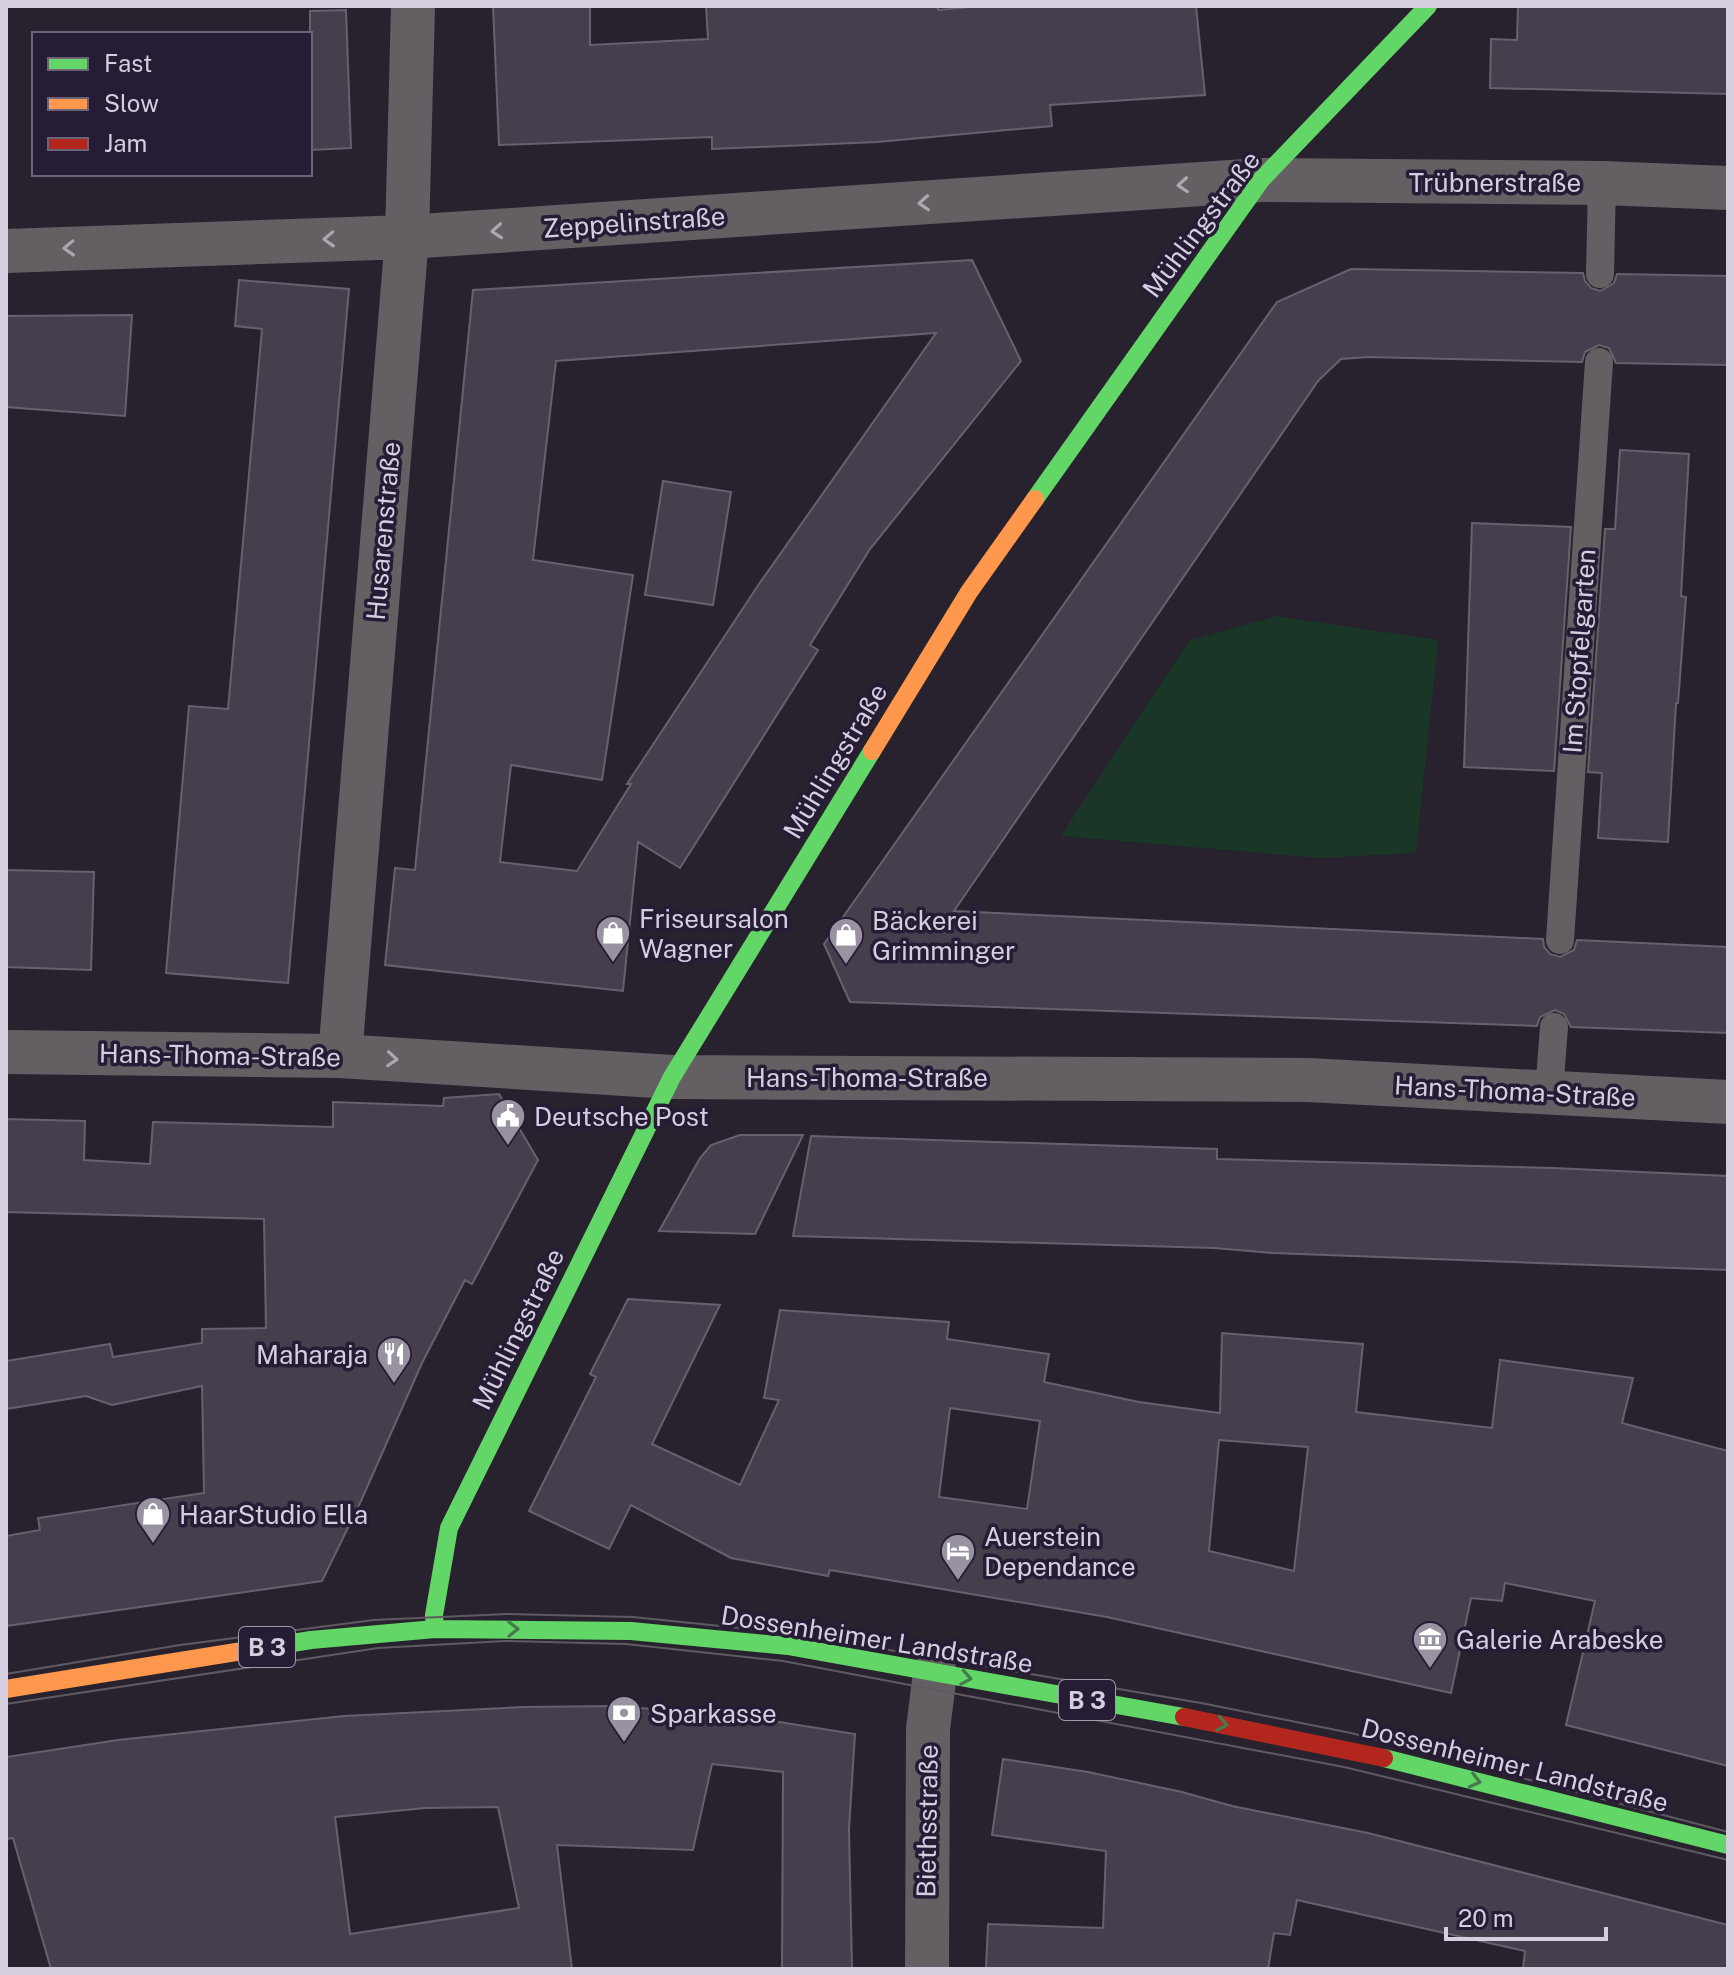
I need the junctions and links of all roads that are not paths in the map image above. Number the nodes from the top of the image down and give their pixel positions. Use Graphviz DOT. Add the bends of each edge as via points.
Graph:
graph roads {
  1 [pos="413,6"];
  2 [pos="1428,6"];
  3 [pos="1261,180"];
  4 [pos="1602,183"];
  5 [pos="1728,188"];
  6 [pos="407,237"];
  7 [pos="6,251"];
  8 [pos="1600,274"];
  9 [pos="1599,362"];
  10 [pos="1560,940"];
  11 [pos="1554,1027"];
  12 [pos="6,1052"];
  13 [pos="340,1056"];
  14 [pos="672,1077"];
  15 [pos="1549,1092"];
  16 [pos="1728,1102"];
  17 [pos="435,1629"];
  18 [pos="935,1673"];
  19 [pos="6,1689"];
  20 [pos="1728,1845"];
  21 [pos="927,1969"];
  1 -- 6 [label="street, Husarenstraße"];
  2 -- 3 [label="street, Mühlingstraße"];
  3 -- 4 [label="street, Trübnerstraße"];
  3 -- 6 [label="street, Zeppelinstraße, one-way"];
  3 -- 14 [label="street, Mühlingstraße" via="969,592"];
  4 -- 5 [label="street, Trübnerstraße"];
  4 -- 8 [label="lane"];
  6 -- 7 [label="street, Zeppelinstraße, one-way"];
  6 -- 13 [label="street, Husarenstraße"];
  9 -- 10 [label="lane, Im Stopfelgarten"];
  11 -- 15 [label="lane"];
  12 -- 13 [label="street, Hans-Thoma-Straße"];
  13 -- 14 [label="street, Hans-Thoma-Straße, one-way"];
  14 -- 15 [label="street, Hans-Thoma-Straße" via="1308,1080"];
  14 -- 17 [label="street, Mühlingstraße" via="449,1528"];
  15 -- 16 [label="street, Hans-Thoma-Straße"];
  17 -- 18 [label="street, Dossenheimer Landstraße / B 3, one-way" via="631,1631 788,1646"];
  17 -- 19 [label="street, Dossenheimer Landstraße / B 3" via="311,1640"];
  18 -- 20 [label="street, Dossenheimer Landstraße / B 3, one-way" via="1347,1749"];
  18 -- 21 [label="street, Biethsstraße" via="928,1729"];
}
